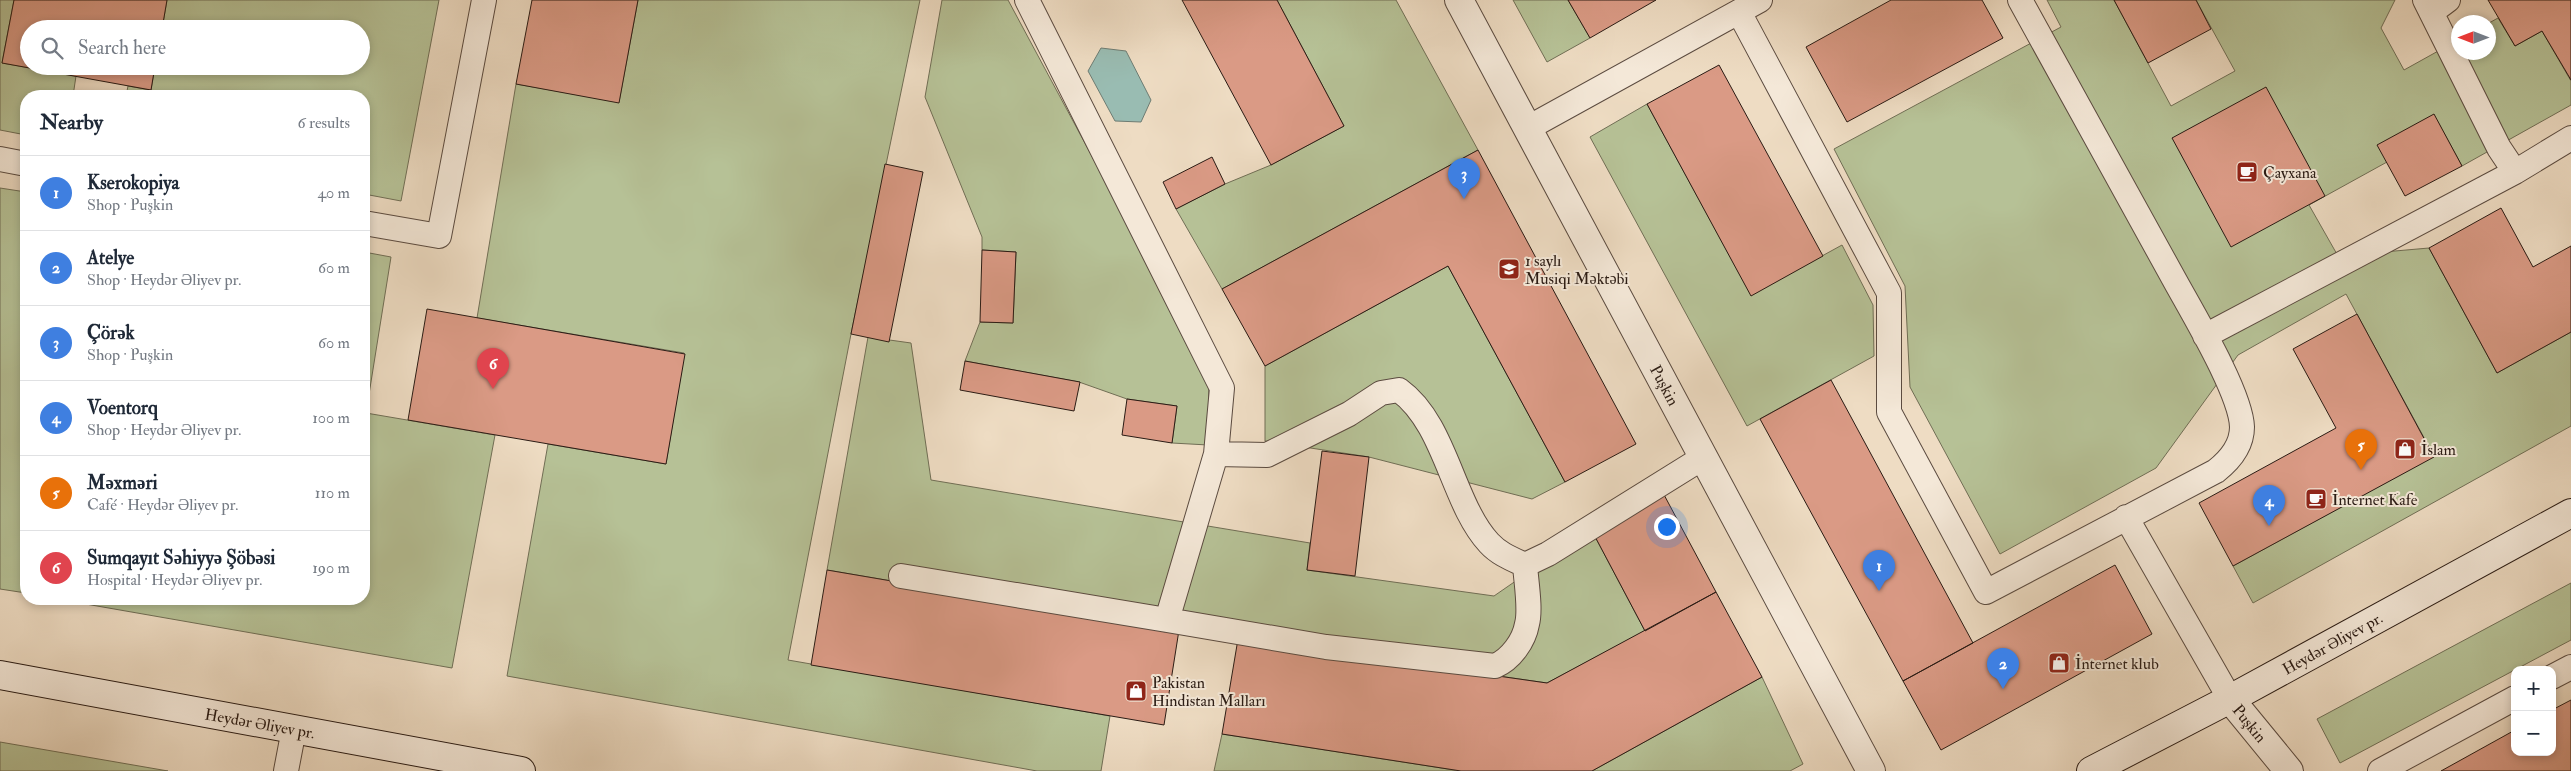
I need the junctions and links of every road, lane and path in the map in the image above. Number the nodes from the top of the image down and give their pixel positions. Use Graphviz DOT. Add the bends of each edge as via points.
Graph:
graph roads {
  1 [pos="484,0"];
  2 [pos="1027,0"];
  3 [pos="1459,0"];
  4 [pos="1760,0"];
  5 [pos="2020,0"];
  6 [pos="2435,4"];
  7 [pos="1739,12"];
  8 [pos="1528,128"];
  9 [pos="2571,138"];
  10 [pos="0,159"];
  11 [pos="20,163"];
  12 [pos="2515,172"];
  13 [pos="370,224"];
  14 [pos="2205,336"];
  15 [pos="1216,454"];
  16 [pos="1704,457"];
  17 [pos="2571,513"];
  18 [pos="2126,517"];
  19 [pos="1525,565"];
  20 [pos="901,576"];
  21 [pos="1167,620"];
  22 [pos="2571,667"];
  23 [pos="0,675"];
  24 [pos="2556,675"];
  25 [pos="2230,699"];
  26 [pos="2511,700"];
  27 [pos="294,730"];
  28 [pos="286,771"];
  29 [pos="521,771"];
  30 [pos="1871,771"];
  31 [pos="2091,771"];
  32 [pos="2289,771"];
  33 [pos="2380,771"];
  1 -- 13 [label="lane" via="439,236"];
  2 -- 15 [label="lane" via="1222,388"];
  3 -- 8 [label="main road, Puşkin"];
  4 -- 7 [label="lane"];
  5 -- 14 [label="lane"];
  6 -- 12 [label="lane" via="2499,148"];
  7 -- 8 [label="lane"];
  7 -- 18 [label="lane" via="1888,294 1888,412 1986,592"];
  8 -- 16 [label="main road, Puşkin"];
  9 -- 12 [label="lane"];
  10 -- 11 [label="lane"];
  12 -- 14 [label="lane"];
  14 -- 18 [label="lane" via="2239,408 2242,428 2238,446 2230,460 2216,471"];
  15 -- 19 [label="lane" via="1267,456 1349,414 1381,393 1399,390 1412,400 1441,448 1477,527 1490,544"];
  15 -- 21 [label="lane"];
  16 -- 19 [label="lane"];
  16 -- 30 [label="main road, Puşkin"];
  17 -- 25 [label="main road, Heydər Əliyev pr."];
  18 -- 25 [label="lane"];
  19 -- 21 [label="lane" via="1528,624 1512,655 1495,666 1326,647"];
  20 -- 21 [label="lane"];
  22 -- 24 [label="lane"];
  23 -- 27 [label="main road, Heydər Əliyev pr."];
  25 -- 31 [label="main road, Heydər Əliyev pr."];
  25 -- 32 [label="main road, Puşkin"];
  26 -- 33 [label="lane"];
  27 -- 28 [label="lane"];
  27 -- 29 [label="main road, Heydər Əliyev pr."];
}
